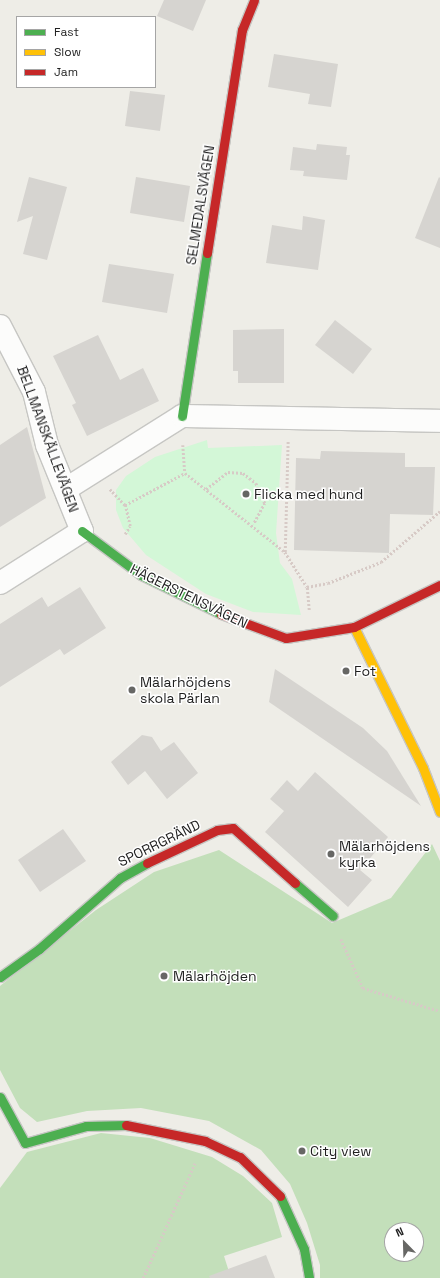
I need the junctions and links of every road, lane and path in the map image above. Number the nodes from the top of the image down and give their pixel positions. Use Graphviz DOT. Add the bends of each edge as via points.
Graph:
graph roads {
  1 [pos="254,0"];
  2 [pos="0,326"];
  3 [pos="182,416"];
  4 [pos="288,417"];
  5 [pos="440,421"];
  6 [pos="93,471"];
  7 [pos="185,473"];
  8 [pos="66,489"];
  9 [pos="206,489"];
  10 [pos="440,510"];
  11 [pos="254,524"];
  12 [pos="82,531"];
  13 [pos="285,552"];
  14 [pos="0,583"];
  15 [pos="440,585"];
  16 [pos="307,587"];
  17 [pos="354,627"];
  18 [pos="312,634"];
  19 [pos="440,812"];
  20 [pos="333,916"];
  21 [pos="0,977"];
  22 [pos="440,1011"];
  23 [pos="0,1097"];
  24 [pos="205,1141"];
  25 [pos="143,1278"];
  26 [pos="309,1278"];
  1 -- 3 [label="street, SELMEDALSVÄGEN" via="242,30"];
  2 -- 8 [label="street, BELLMANSKÄLLEVÄGEN" via="34,392 48,445"];
  3 -- 4 [label="street"];
  3 -- 6 [label="street"];
  3 -- 7 [label="path"];
  4 -- 5 [label="street"];
  4 -- 13 [label="path"];
  6 -- 7 [label="path" via="125,505"];
  6 -- 8 [label="street"];
  7 -- 9 [label="path"];
  8 -- 12 [label="street, BELLMANSKÄLLEVÄGEN"];
  9 -- 11 [label="path"];
  9 -- 11 [label="path" via="228,472 243,474 256,483 265,504"];
  10 -- 16 [label="path" via="381,562 328,583"];
  11 -- 13 [label="path"];
  12 -- 14 [label="street"];
  12 -- 18 [label="street, HÄGERSTENSVÄGEN" via="142,575 235,621 286,638"];
  13 -- 16 [label="path"];
  15 -- 17 [label="street, HÄGERSTENSVÄGEN"];
  16 -- 18 [label="path"];
  17 -- 18 [label="street, HÄGERSTENSVÄGEN"];
  17 -- 19 [label="street" via="423,768"];
  20 -- 21 [label="street, SPORRGRÄND" via="233,828 218,830 170,850 120,878 88,902 38,950"];
  20 -- 22 [label="path" via="363,988 378,995"];
  23 -- 24 [label="street" via="25,1143 54,1132 112,1124 165,1130"];
  24 -- 25 [label="path"];
  24 -- 26 [label="street" via="240,1157 281,1197 304,1249"];
}
